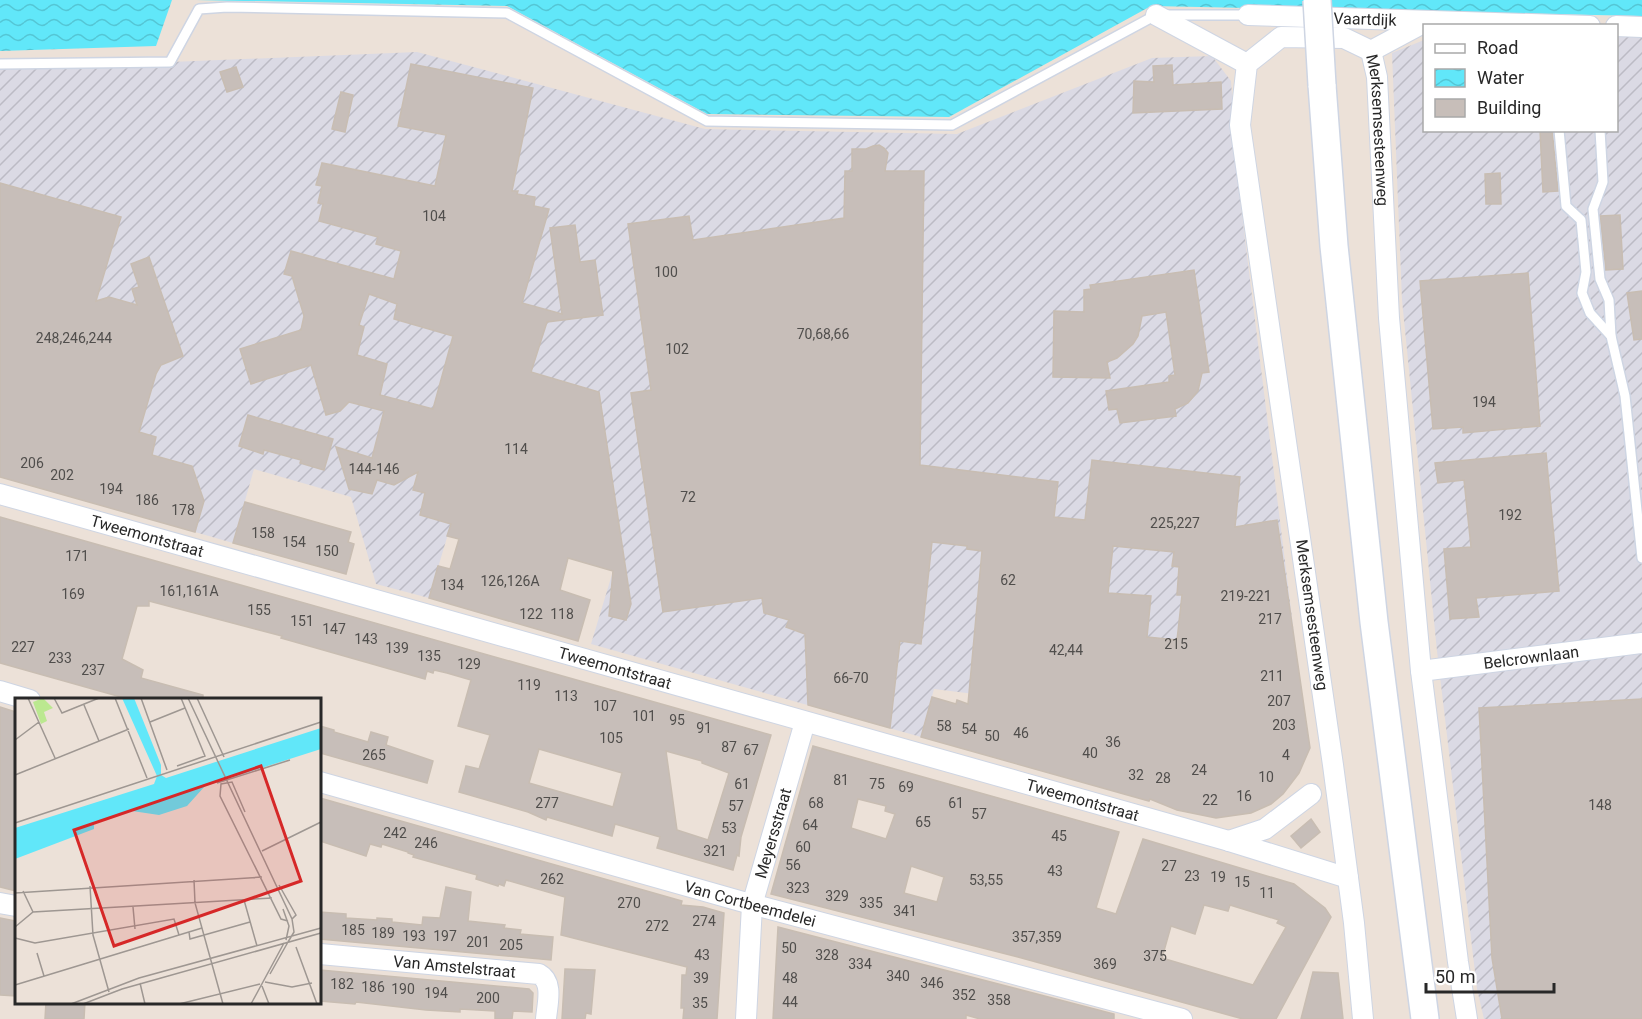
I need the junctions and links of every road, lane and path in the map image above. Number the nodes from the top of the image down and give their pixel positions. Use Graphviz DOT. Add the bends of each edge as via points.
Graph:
graph roads {
  1 [pos="1317,0"];
  2 [pos="1156,15"];
  3 [pos="1248,15"];
  4 [pos="1428,21"];
  5 [pos="1525,24"];
  6 [pos="1618,26"];
  7 [pos="1642,27"];
  8 [pos="1371,51"];
  9 [pos="0,64"];
  10 [pos="1247,64"];
  11 [pos="1559,132"];
  12 [pos="1600,132"];
  13 [pos="1611,336"];
  14 [pos="0,494"];
  15 [pos="1642,558"];
  16 [pos="1642,643"];
  17 [pos="1421,671"];
  18 [pos="0,691"];
  19 [pos="26,698"];
  20 [pos="805,722"];
  21 [pos="321,782"];
  22 [pos="1311,794"];
  23 [pos="1229,841"];
  24 [pos="1348,878"];
  25 [pos="0,903"];
  26 [pos="752,904"];
  27 [pos="15,906"];
  28 [pos="321,954"];
  29 [pos="1143,1014"];
  30 [pos="1425,1016"];
  31 [pos="546,1019"];
  32 [pos="746,1019"];
  33 [pos="1182,1019"];
  34 [pos="1364,1019"];
  35 [pos="1467,1019"];
  1 -- 30 [label="main road, bridge" via="1334,246 1374,622"];
  2 -- 3 [label="lane"];
  2 -- 9 [label="lane" via="952,125 707,121 507,13 199,9 170,62"];
  2 -- 10 [label="street"];
  3 -- 4 [label="street, Vaartdijk"];
  4 -- 5 [label="street, Vaartdijk"];
  4 -- 8 [label="street"];
  6 -- 7 [label="street"];
  8 -- 10 [label="street, Merksemsesteenweg" via="1344,38 1281,37"];
  8 -- 17 [label="street, Merksemsesteenweg" via="1377,77 1389,318"];
  10 -- 24 [label="street, Merksemsesteenweg" via="1240,125"];
  11 -- 13 [label="lane" via="1566,206 1581,220 1586,272 1582,293 1590,313"];
  12 -- 13 [label="lane" via="1603,182 1593,209 1600,279 1609,300"];
  13 -- 15 [label="lane" via="1625,396"];
  14 -- 20 [label="street, Tweemontstraat"];
  16 -- 17 [label="street, Belcrownlaan"];
  17 -- 35 [label="street, Merksemsesteenweg"];
  18 -- 19 [label="street"];
  20 -- 23 [label="street, Tweemontstraat"];
  20 -- 26 [label="street, Meyersstraat"];
  21 -- 26 [label="street, Van Cortbeemdelei"];
  22 -- 23 [label="street" via="1265,829"];
  23 -- 24 [label="street, Tweemontstraat"];
  24 -- 34 [label="street, Merksemsesteenweg"];
  25 -- 27 [label="street"];
  26 -- 29 [label="street, Van Cortbeemdelei"];
  26 -- 32 [label="street, Meyersstraat"];
  28 -- 31 [label="street, Van Amstelstraat" via="539,974 548,984"];
  29 -- 33 [label="street, Van Cortbeemdelei"];
}
